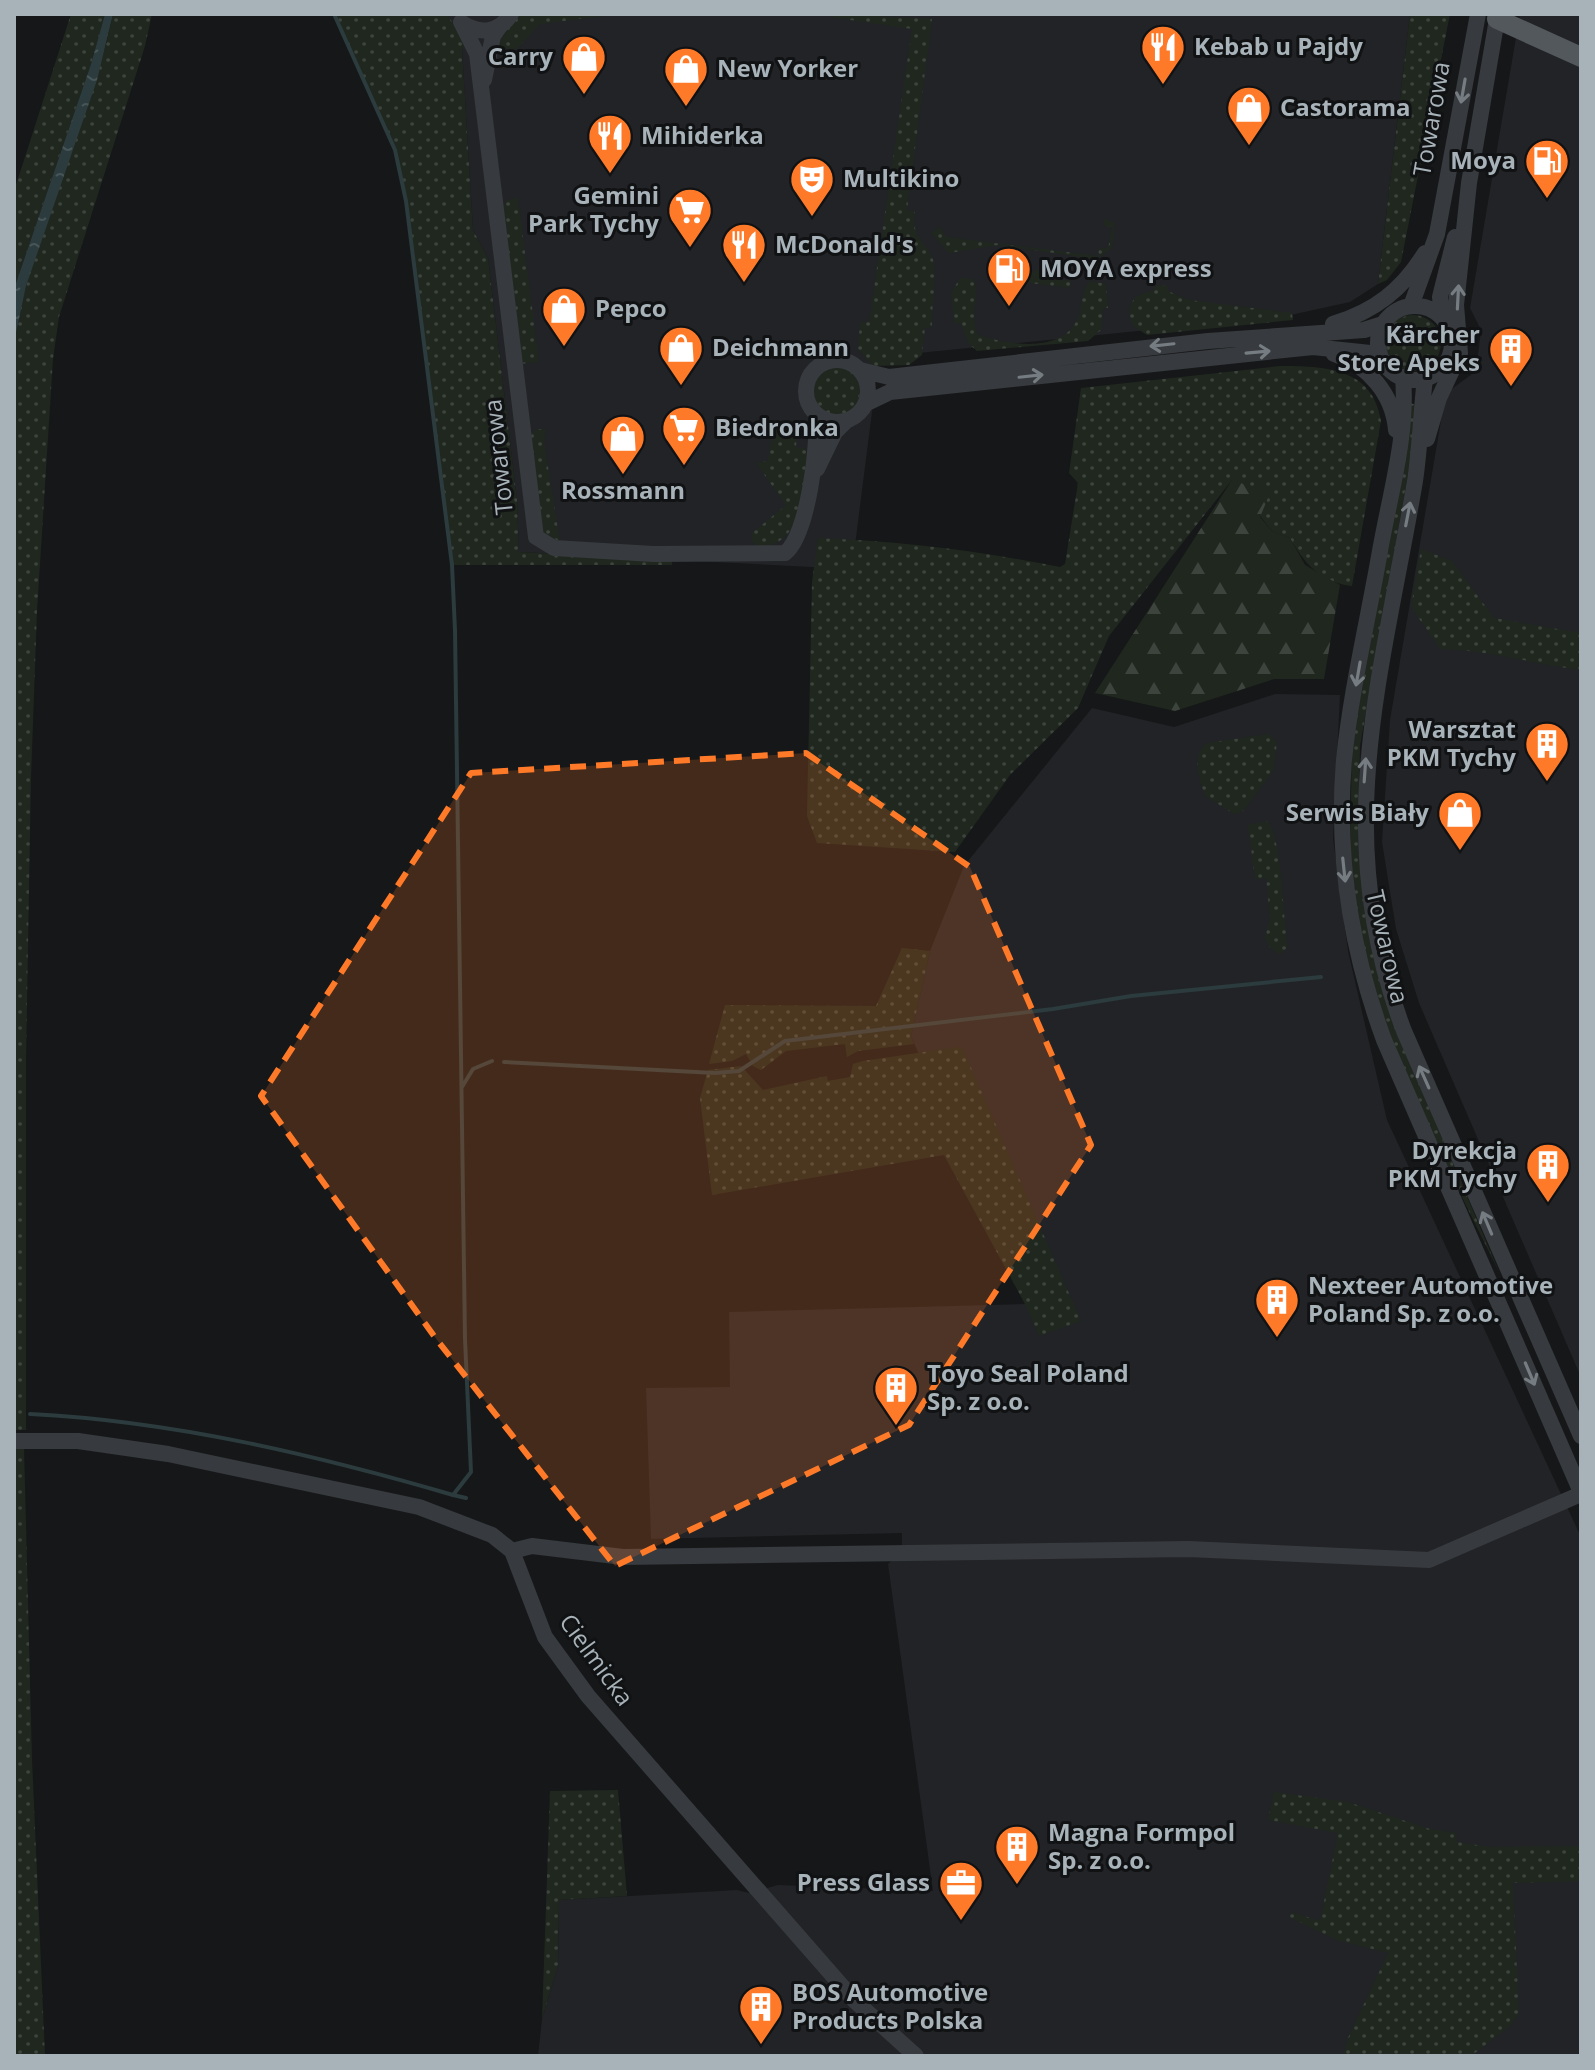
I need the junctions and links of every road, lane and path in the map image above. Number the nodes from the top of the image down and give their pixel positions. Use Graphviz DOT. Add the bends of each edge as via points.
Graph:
graph roads {
  1 [pos="1491,16"];
  2 [pos="458,18"];
  3 [pos="506,20"];
  4 [pos="1581,57"];
  5 [pos="481,93"];
  6 [pos="1469,183"];
  7 [pos="1437,234"];
  8 [pos="1411,306"];
  9 [pos="1442,317"];
  10 [pos="1383,324"];
  11 [pos="1312,339"];
  12 [pos="1380,354"];
  13 [pos="860,370"];
  14 [pos="1403,377"];
  15 [pos="1425,378"];
  16 [pos="865,404"];
  17 [pos="816,414"];
  18 [pos="846,421"];
  19 [pos="1396,459"];
  20 [pos="1415,478"];
  21 [pos="810,485"];
  22 [pos="1518,1295"];
  23 [pos="1499,1303"];
  24 [pos="1581,1436"];
  25 [pos="14,1441"];
  26 [pos="1581,1493"];
  27 [pos="512,1551"];
  28 [pos="916,2056"];
  1 -- 4 [label="main road"];
  1 -- 6 [label="street, Towarowa"];
  1 -- 7 [label="street, Towarowa, one-way"];
  2 -- 3 [label="street" via="480,31"];
  2 -- 5 [label="street, Towarowa" via="476,49"];
  3 -- 5 [label="street, Towarowa" via="493,36"];
  5 -- 21 [label="street, Towarowa" via="536,537 554,548 777,555 792,548 797,538"];
  6 -- 9 [label="street" via="1440,297"];
  20 -- 6 [label="street, one-way" via="1439,398 1460,353 1456,305"];
  7 -- 8 [label="street"];
  7 -- 11 [label="street" via="1387,299"];
  8 -- 9 [label="street" via="1423,306"];
  8 -- 10 [label="street"];
  9 -- 15 [label="street" via="1452,347 1443,367"];
  10 -- 11 [label="street"];
  10 -- 12 [label="street"];
  11 -- 12 [label="street"];
  11 -- 13 [label="street, one-way" via="900,376"];
  16 -- 11 [label="street, one-way" via="881,394 906,390"];
  11 -- 19 [label="street" via="1351,359 1375,379 1392,407"];
  12 -- 14 [label="street"];
  13 -- 16 [label="street" via="868,390"];
  13 -- 17 [label="street" via="833,360 813,371 806,395"];
  14 -- 15 [label="street"];
  14 -- 19 [label="street, Towarowa" via="1404,417"];
  15 -- 20 [label="street, Towarowa"];
  16 -- 18 [label="street"];
  17 -- 18 [label="street"];
  17 -- 21 [label="street, Towarowa"];
  18 -- 21 [label="street, Towarowa" via="835,432"];
  19 -- 23 [label="street, Towarowa, one-way" via="1347,736 1344,871 1372,1007"];
  22 -- 20 [label="street, Towarowa, one-way" via="1396,1010 1368,880 1363,811 1369,732"];
  22 -- 23 [label="street"];
  22 -- 24 [label="street, Towarowa"];
  23 -- 26 [label="street, Towarowa, one-way"];
  25 -- 27 [label="street" via="121,1446 419,1507 492,1535"];
  26 -- 27 [label="street" via="1429,1560 1188,1549 637,1557 532,1546"];
  27 -- 28 [label="street, Cielmicka" via="545,1637 588,1696 855,2001"];
}
